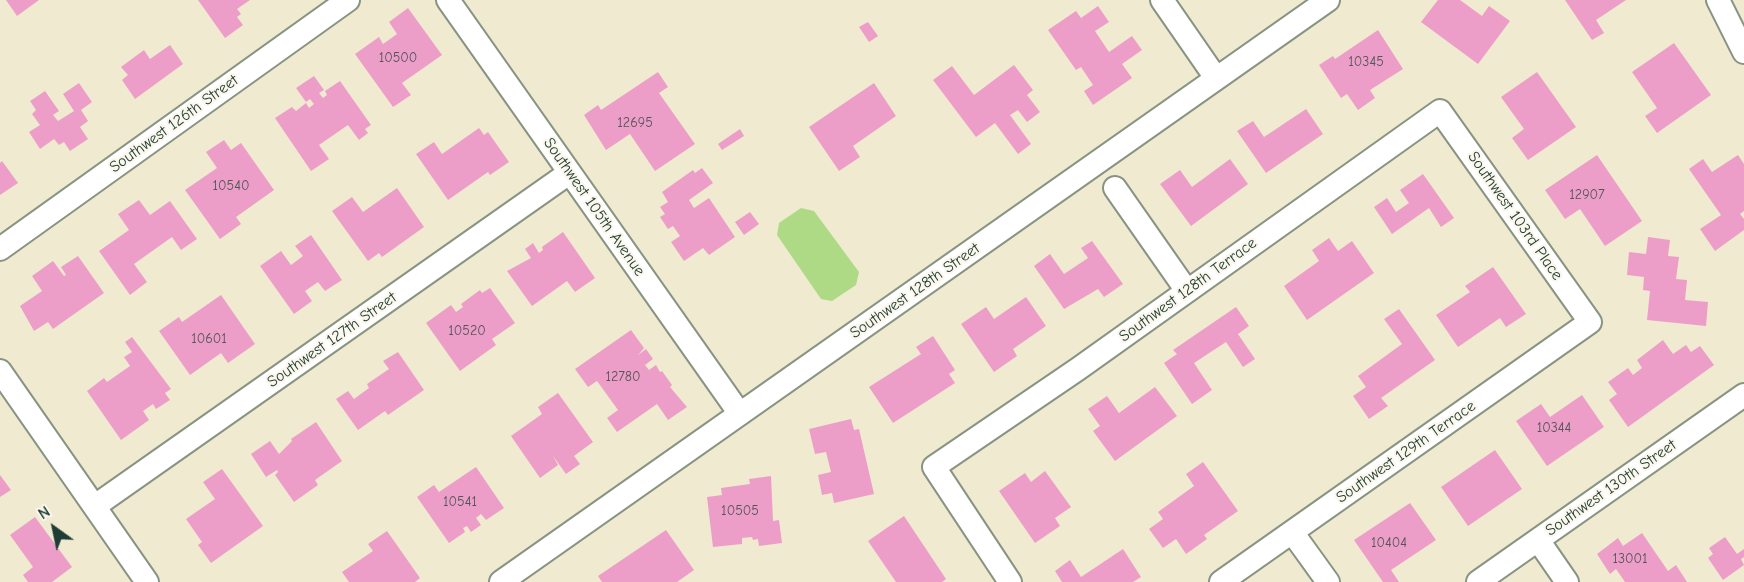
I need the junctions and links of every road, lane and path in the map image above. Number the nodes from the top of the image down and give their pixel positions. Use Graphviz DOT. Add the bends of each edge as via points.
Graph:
graph roads {
  1 [pos="348,0"];
  2 [pos="448,0"];
  3 [pos="1162,0"];
  4 [pos="1328,0"];
  5 [pos="1718,0"];
  6 [pos="1744,51"];
  7 [pos="1216,78"];
  8 [pos="1440,111"];
  9 [pos="569,173"];
  10 [pos="1115,188"];
  11 [pos="0,249"];
  12 [pos="1187,291"];
  13 [pos="1590,322"];
  14 [pos="0,371"];
  15 [pos="1744,394"];
  16 [pos="740,414"];
  17 [pos="95,506"];
  18 [pos="1292,532"];
  19 [pos="1538,540"];
  20 [pos="147,582"];
  21 [pos="501,582"];
  22 [pos="1010,582"];
  23 [pos="1221,582"];
  24 [pos="1328,582"];
  25 [pos="1478,582"];
  26 [pos="1567,582"];
  1 -- 11 [label="street, Southwest 126th Street"];
  2 -- 9 [label="street, Southwest 105th Avenue"];
  3 -- 7 [label="street"];
  4 -- 7 [label="street, Southwest 128th Street"];
  5 -- 6 [label="street"];
  7 -- 16 [label="street, Southwest 128th Street"];
  8 -- 12 [label="street, Southwest 128th Terrace"];
  8 -- 13 [label="street, Southwest 103rd Place"];
  9 -- 16 [label="street, Southwest 105th Avenue"];
  9 -- 17 [label="street, Southwest 127th Street"];
  10 -- 12 [label="street"];
  12 -- 22 [label="street, Southwest 128th Terrace" via="934,467"];
  13 -- 18 [label="street, Southwest 129th Terrace"];
  14 -- 17 [label="street"];
  15 -- 19 [label="street, Southwest 130th Street"];
  16 -- 21 [label="street, Southwest 128th Street"];
  17 -- 20 [label="street"];
  18 -- 23 [label="street, Southwest 129th Terrace"];
  18 -- 24 [label="street"];
  19 -- 25 [label="street, Southwest 130th Street"];
  19 -- 26 [label="street"];
}
